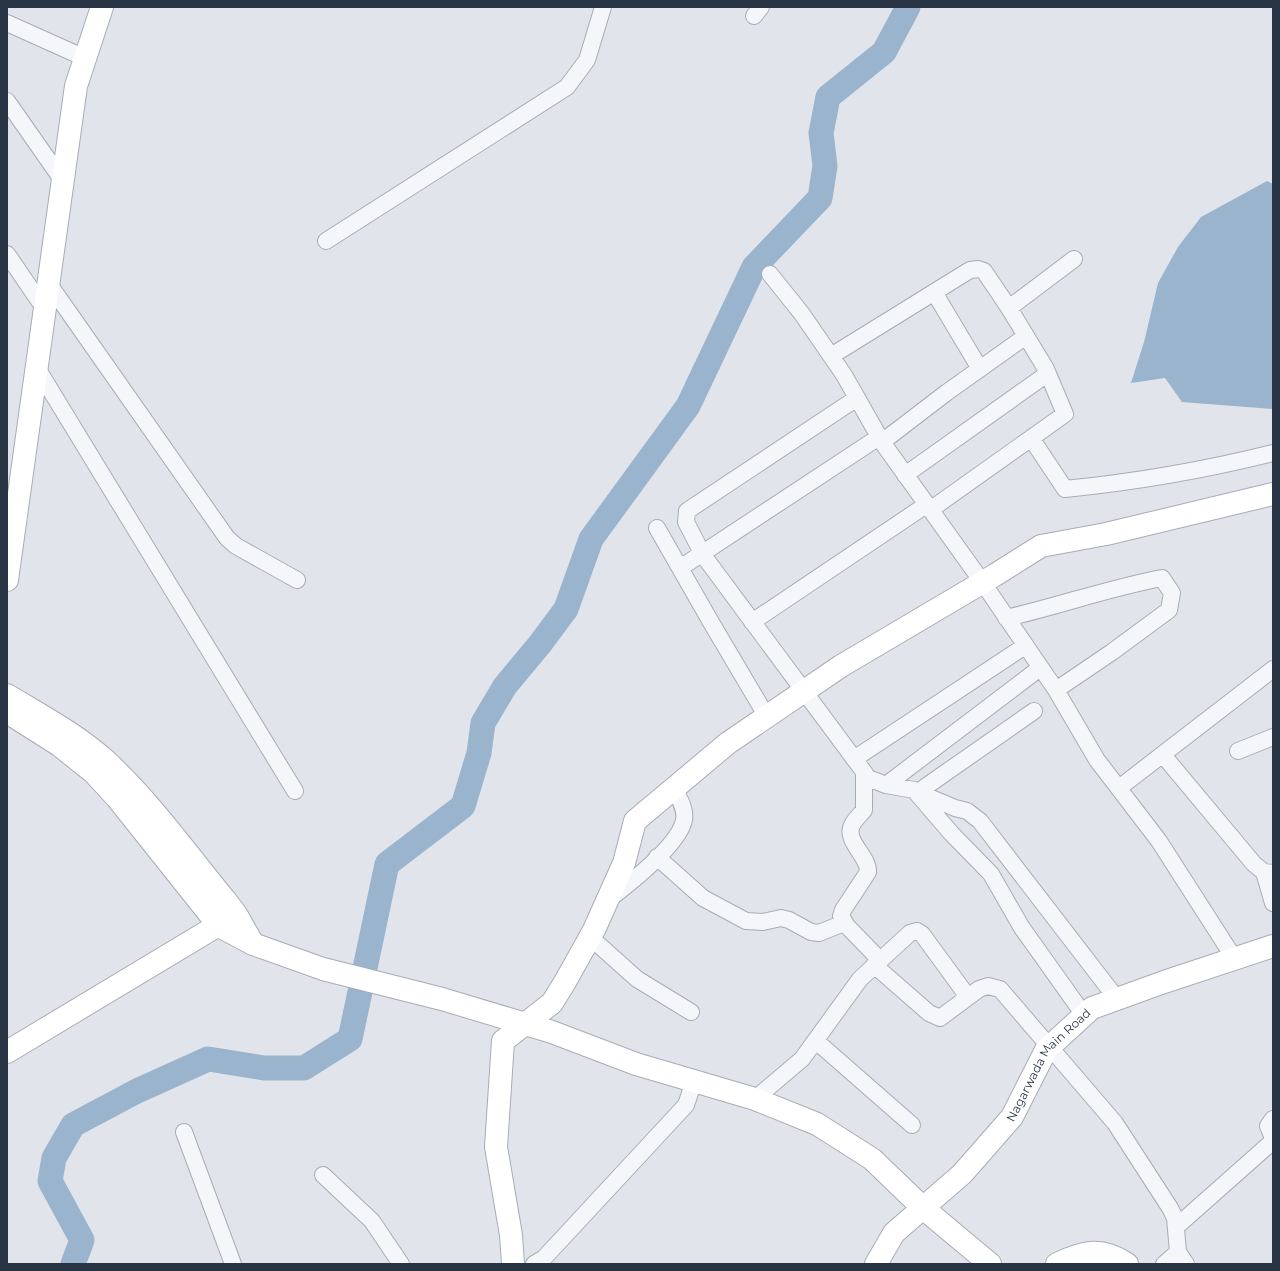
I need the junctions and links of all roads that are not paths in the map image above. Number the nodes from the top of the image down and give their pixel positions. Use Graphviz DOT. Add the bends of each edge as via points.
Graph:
graph roads {
  1 [pos="603,7"];
  2 [pos="99,8"];
  3 [pos="7,24"];
  4 [pos="85,58"];
  5 [pos="7,101"];
  6 [pos="63,181"];
  7 [pos="326,241"];
  8 [pos="7,254"];
  9 [pos="1074,259"];
  10 [pos="770,274"];
  11 [pos="49,284"];
  12 [pos="934,292"];
  13 [pos="1009,308"];
  14 [pos="46,311"];
  15 [pos="1026,336"];
  16 [pos="831,356"];
  17 [pos="37,368"];
  18 [pos="980,369"];
  19 [pos="1047,374"];
  20 [pos="857,398"];
  21 [pos="1031,438"];
  22 [pos="880,439"];
  23 [pos="1273,453"];
  24 [pos="905,475"];
  25 [pos="1273,494"];
  26 [pos="928,507"];
  27 [pos="657,528"];
  28 [pos="703,554"];
  29 [pos="680,568"];
  30 [pos="7,580"];
  31 [pos="297,580"];
  32 [pos="983,583"];
  33 [pos="1006,618"];
  34 [pos="752,622"];
  35 [pos="1025,646"];
  36 [pos="1040,668"];
  37 [pos="1273,669"];
  38 [pos="1056,690"];
  39 [pos="804,691"];
  40 [pos="7,695"];
  41 [pos="1034,711"];
  42 [pos="7,712"];
  43 [pos="767,716"];
  44 [pos="1273,737"];
  45 [pos="1238,751"];
  46 [pos="1163,755"];
  47 [pos="854,759"];
  48 [pos="864,772"];
  49 [pos="886,785"];
  50 [pos="674,788"];
  51 [pos="1119,788"];
  52 [pos="295,791"];
  53 [pos="916,791"];
  54 [pos="657,856"];
  55 [pos="1269,872"];
  56 [pos="607,901"];
  57 [pos="1273,903"];
  58 [pos="222,914"];
  59 [pos="844,923"];
  60 [pos="590,937"];
  61 [pos="1273,946"];
  62 [pos="1234,958"];
  63 [pos="877,962"];
  64 [pos="968,997"];
  65 [pos="1117,999"];
  66 [pos="691,1012"];
  67 [pos="1084,1015"];
  68 [pos="525,1024"];
  69 [pos="7,1038"];
  70 [pos="816,1040"];
  71 [pos="1050,1046"];
  72 [pos="7,1052"];
  73 [pos="694,1081"];
  74 [pos="755,1099"];
  75 [pos="1273,1119"];
  76 [pos="912,1125"];
  77 [pos="184,1132"];
  78 [pos="1273,1139"];
  79 [pos="323,1175"];
  80 [pos="923,1208"];
  81 [pos="1176,1227"];
  82 [pos="1182,1258"];
  83 [pos="233,1264"];
  84 [pos="401,1264"];
  85 [pos="513,1264"];
  86 [pos="534,1264"];
  87 [pos="876,1264"];
  88 [pos="990,1264"];
  89 [pos="1057,1264"];
  90 [pos="1127,1264"];
  91 [pos="1164,1264"];
  1 -- 7 [label="street" via="587,60 568,87"];
  2 -- 4 [label="street"];
  3 -- 4 [label="street"];
  4 -- 6 [label="street" via="76,86"];
  5 -- 6 [label="street"];
  6 -- 11 [label="street"];
  8 -- 14 [label="street"];
  9 -- 13 [label="street"];
  10 -- 16 [label="street"];
  11 -- 14 [label="street"];
  11 -- 31 [label="street" via="227,538 236,546"];
  12 -- 13 [label="street" via="970,270 978,269 984,271"];
  12 -- 16 [label="street"];
  12 -- 18 [label="street"];
  13 -- 15 [label="street"];
  14 -- 17 [label="street"];
  15 -- 18 [label="street"];
  15 -- 19 [label="street"];
  16 -- 20 [label="street"];
  17 -- 30 [label="street"];
  17 -- 52 [label="street"];
  18 -- 22 [label="street"];
  19 -- 21 [label="street" via="1064,414"];
  19 -- 24 [label="street"];
  20 -- 22 [label="street"];
  20 -- 28 [label="street" via="687,511 686,522"];
  21 -- 23 [label="street" via="1065,490 1221,466"];
  21 -- 26 [label="street"];
  22 -- 24 [label="street"];
  22 -- 28 [label="street"];
  24 -- 26 [label="street"];
  25 -- 32 [label="street" via="1106,534 1041,546"];
  26 -- 32 [label="street"];
  26 -- 34 [label="street"];
  27 -- 29 [label="street"];
  28 -- 29 [label="street"];
  28 -- 34 [label="street"];
  29 -- 43 [label="street"];
  32 -- 33 [label="street"];
  32 -- 39 [label="street"];
  33 -- 35 [label="street"];
  33 -- 38 [label="street" via="1059,606 1126,585 1162,578 1172,593 1169,610"];
  34 -- 39 [label="street"];
  35 -- 36 [label="street"];
  35 -- 47 [label="street"];
  36 -- 38 [label="street"];
  36 -- 49 [label="street"];
  37 -- 46 [label="street"];
  38 -- 51 [label="street" via="1097,760"];
  39 -- 43 [label="street"];
  39 -- 47 [label="street"];
  40 -- 58 [label="street" via="76,737 105,760 134,790"];
  41 -- 53 [label="street"];
  42 -- 58 [label="street" via="59,745 94,772"];
  43 -- 50 [label="street" via="728,742"];
  44 -- 45 [label="street"];
  46 -- 51 [label="street"];
  46 -- 55 [label="street" via="1254,864"];
  47 -- 48 [label="street"];
  48 -- 49 [label="street" via="868,778"];
  48 -- 59 [label="street" via="864,810 850,831 853,841 868,865 868,872 843,910 841,916"];
  49 -- 53 [label="street"];
  50 -- 54 [label="street" via="683,806 684,819 678,835"];
  50 -- 56 [label="street" via="635,821 624,863"];
  51 -- 62 [label="street" via="1159,841"];
  53 -- 65 [label="street" via="967,811 980,821"];
  53 -- 67 [label="street" via="951,833 991,874 1022,928"];
  54 -- 56 [label="street" via="636,878"];
  54 -- 59 [label="street" via="703,898 746,921 763,922 781,918 818,933"];
  55 -- 57 [label="street"];
  56 -- 60 [label="street"];
  58 -- 68 [label="street" via="253,944 323,970 396,987"];
  58 -- 69 [label="street"];
  58 -- 72 [label="street"];
  59 -- 63 [label="street"];
  60 -- 66 [label="street" via="637,979"];
  60 -- 68 [label="street" via="552,1003"];
  61 -- 62 [label="street, Nagarwada Main Road"];
  62 -- 65 [label="street, Nagarwada Main Road"];
  63 -- 64 [label="street" via="934,1017 940,1018"];
  63 -- 64 [label="street" via="905,936 917,931 922,934"];
  63 -- 70 [label="street" via="860,979"];
  64 -- 71 [label="street" via="988,986 1000,989"];
  65 -- 67 [label="street, Nagarwada Main Road" via="1092,1008"];
  67 -- 71 [label="street, Nagarwada Main Road"];
  68 -- 73 [label="street" via="636,1064"];
  68 -- 85 [label="street" via="504,1041 496,1147"];
  70 -- 74 [label="street" via="802,1060"];
  70 -- 76 [label="street"];
  71 -- 80 [label="street, Nagarwada Main Road" via="1012,1117 962,1174"];
  71 -- 81 [label="street" via="1115,1123 1170,1208"];
  73 -- 74 [label="street"];
  73 -- 86 [label="street" via="686,1105 544,1258"];
  74 -- 80 [label="street" via="816,1124 872,1159"];
  75 -- 78 [label="street" via="1268,1126"];
  77 -- 83 [label="street"];
  78 -- 81 [label="street"];
  79 -- 84 [label="street" via="372,1221"];
  80 -- 87 [label="street, Nagarwada Main Road" via="894,1233"];
  80 -- 88 [label="street"];
  81 -- 82 [label="street"];
  82 -- 91 [label="street"];
  89 -- 90 [label="street" via="1084,1253 1099,1251"];
}
